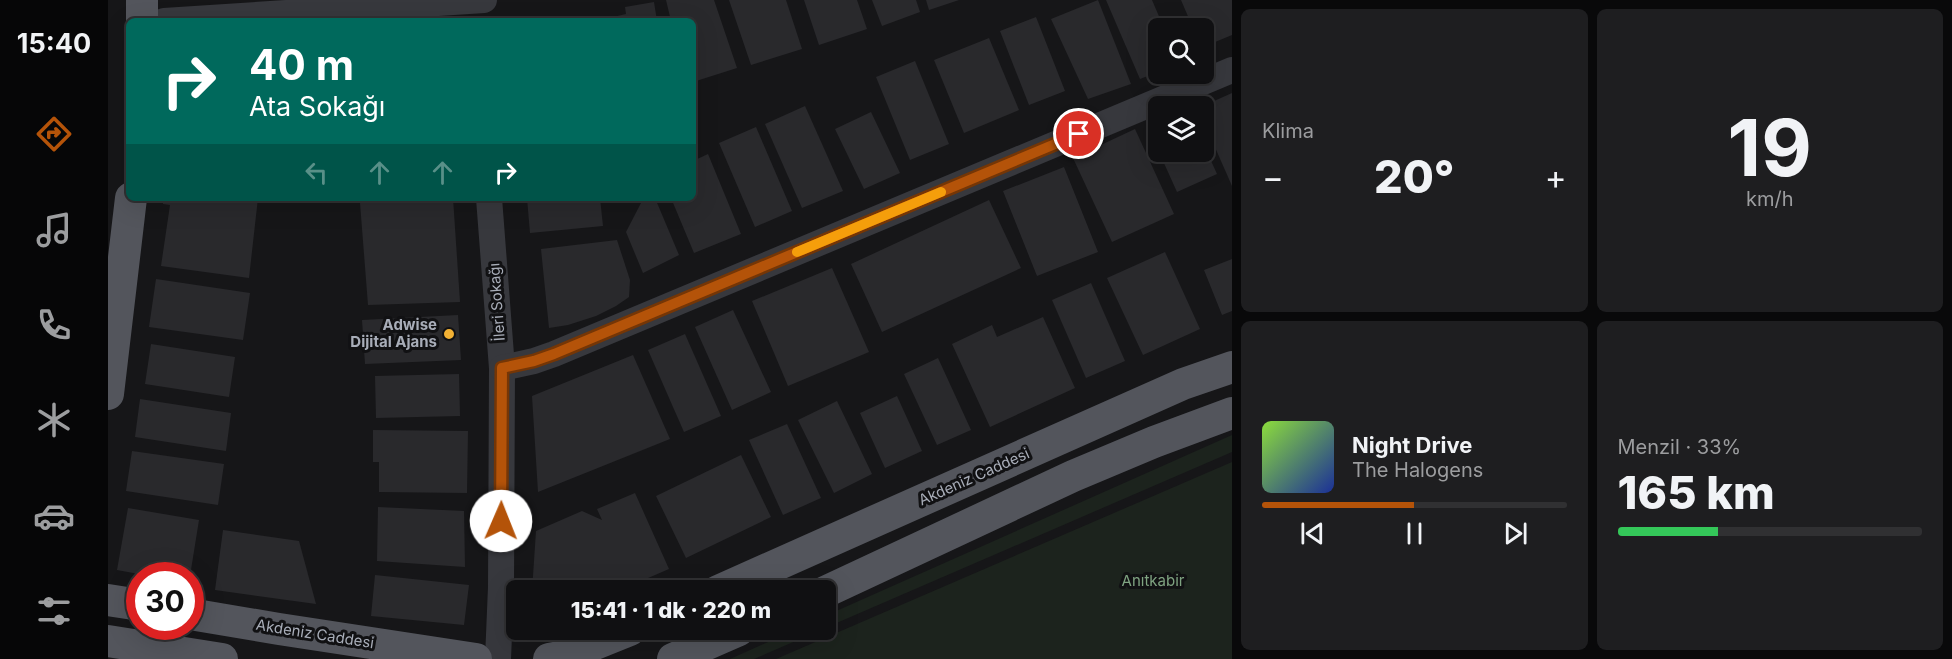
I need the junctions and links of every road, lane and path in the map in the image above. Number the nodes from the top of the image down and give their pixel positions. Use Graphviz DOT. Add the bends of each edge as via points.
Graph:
graph roads {
  1 [pos="142,0"];
  2 [pos="477,6"];
  3 [pos="142,18"];
  4 [pos="227,18"];
  5 [pos="1232,70"];
  6 [pos="131,201"];
  7 [pos="489,201"];
  8 [pos="1232,367"];
  9 [pos="502,368"];
  10 [pos="108,394"];
  11 [pos="1232,413"];
  12 [pos="743,580"];
  13 [pos="836,587"];
  14 [pos="108,600"];
  15 [pos="126,603"];
  16 [pos="204,616"];
  17 [pos="605,640"];
  18 [pos="716,640"];
  19 [pos="108,641"];
  20 [pos="222,659"];
  21 [pos="476,659"];
  22 [pos="498,659"];
  23 [pos="549,659"];
  24 [pos="673,659"];
  1 -- 3 [label="main road"];
  2 -- 4 [label="street"];
  5 -- 9 [label="street" via="554,354"];
  6 -- 10 [label="main road"];
  7 -- 9 [label="street, İleri Sokağı"];
  8 -- 12 [label="main road, Akdeniz Caddesi" via="1183,384"];
  9 -- 22 [label="street, İleri Sokağı"];
  11 -- 13 [label="main road" via="1073,476"];
  14 -- 15 [label="main road"];
  16 -- 21 [label="main road, Akdeniz Caddesi"];
  17 -- 23 [label="main road"];
  18 -- 24 [label="main road"];
  19 -- 20 [label="main road"];
}
